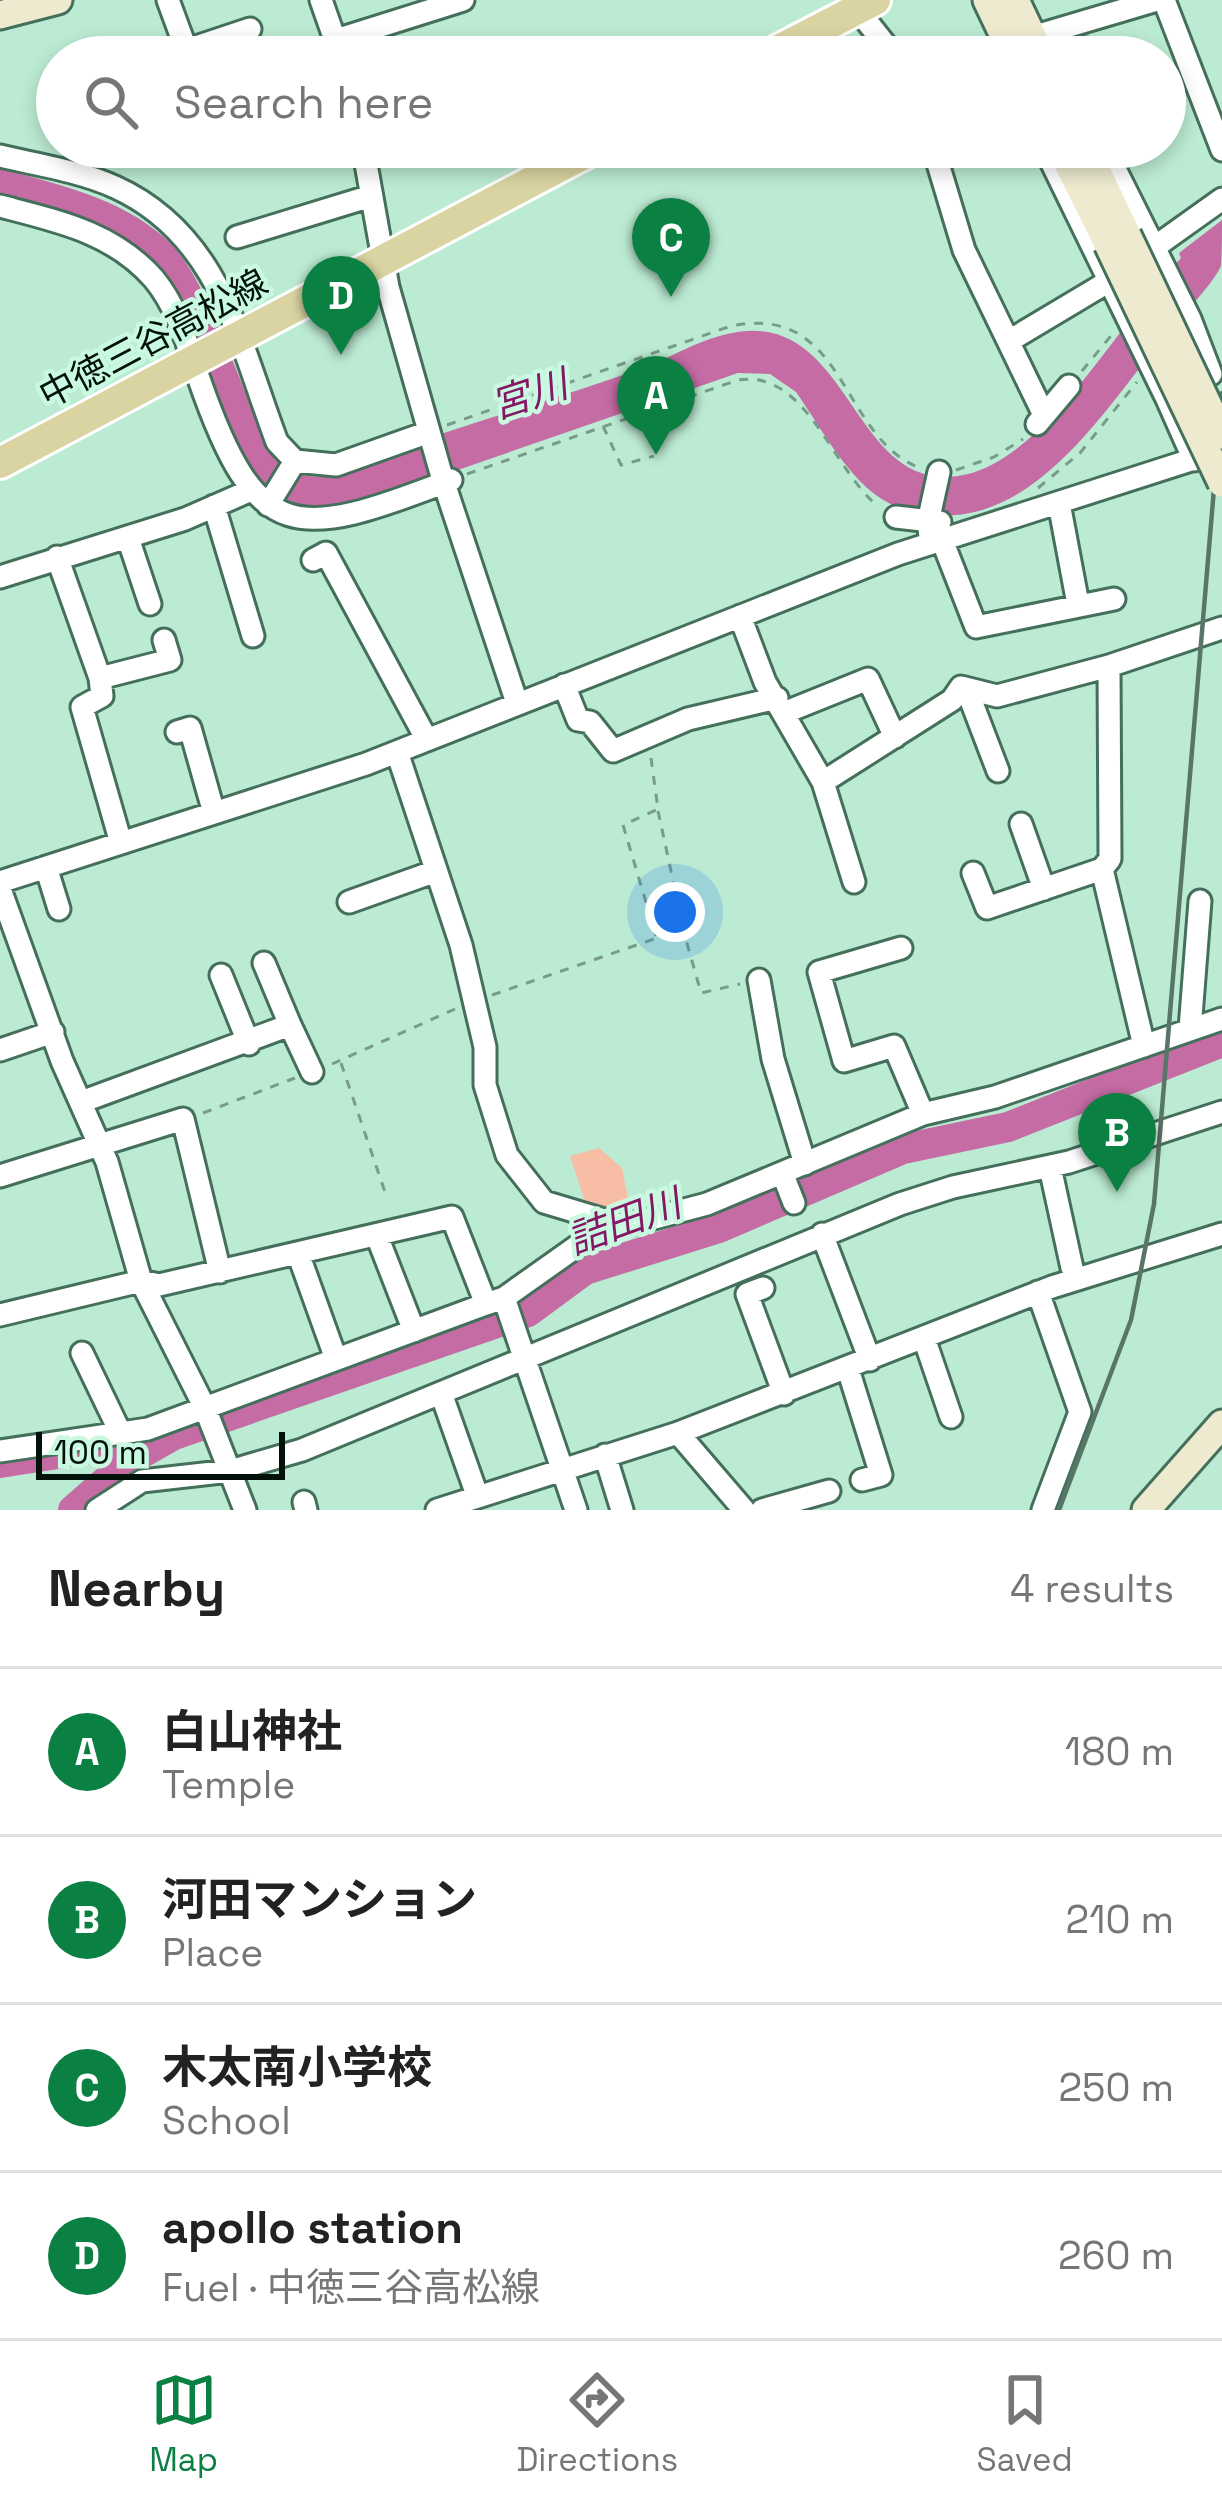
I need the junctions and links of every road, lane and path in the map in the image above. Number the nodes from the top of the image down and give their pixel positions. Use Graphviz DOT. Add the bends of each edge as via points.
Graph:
graph roads {
  1 [pos="58,0"];
  2 [pos="168,0"];
  3 [pos="321,0"];
  4 [pos="463,0"];
  5 [pos="987,0"];
  6 [pos="1015,0"];
  7 [pos="1161,0"];
  8 [pos="866,4"];
  9 [pos="17,8"];
  10 [pos="250,29"];
  11 [pos="182,36"];
  12 [pos="232,36"];
  13 [pos="333,36"];
  14 [pos="371,36"];
  15 [pos="805,36"];
  16 [pos="884,36"];
  17 [pos="1020,36"];
  18 [pos="1028,36"];
  19 [pos="1073,36"];
  20 [pos="1176,36"];
  21 [pos="1187,61"];
  22 [pos="1222,150"];
  23 [pos="0,155"];
  24 [pos="36,165"];
  25 [pos="49,168"];
  26 [pos="366,168"];
  27 [pos="557,168"];
  28 [pos="939,168"];
  29 [pos="1054,168"];
  30 [pos="1073,168"];
  31 [pos="1092,168"];
  32 [pos="1117,168"];
  33 [pos="371,196"];
  34 [pos="1222,199"];
  35 [pos="0,206"];
  36 [pos="237,237"];
  37 [pos="1117,239"];
  38 [pos="1158,256"];
  39 [pos="382,262"];
  40 [pos="1110,283"];
  41 [pos="1190,319"];
  42 [pos="1123,321"];
  43 [pos="239,337"];
  44 [pos="1009,341"];
  45 [pos="195,359"];
  46 [pos="1147,371"];
  47 [pos="1069,386"];
  48 [pos="1167,399"];
  49 [pos="1041,420"];
  50 [pos="603,424"];
  51 [pos="429,433"];
  52 [pos="1222,435"];
  53 [pos="1222,450"];
  54 [pos="654,456"];
  55 [pos="1194,460"];
  56 [pos="0,463"];
  57 [pos="294,463"];
  58 [pos="940,472"];
  59 [pos="446,480"];
  60 [pos="1222,483"];
  61 [pos="249,491"];
  62 [pos="1027,496"];
  63 [pos="269,503"];
  64 [pos="1059,503"];
  65 [pos="214,506"];
  66 [pos="896,517"];
  67 [pos="934,529"];
  68 [pos="128,538"];
  69 [pos="57,558"];
  70 [pos="313,560"];
  71 [pos="0,577"];
  72 [pos="1114,599"];
  73 [pos="150,604"];
  74 [pos="1078,604"];
  75 [pos="740,616"];
  76 [pos="1222,628"];
  77 [pos="253,636"];
  78 [pos="164,640"];
  79 [pos="1108,666"];
  80 [pos="100,678"];
  81 [pos="564,685"];
  82 [pos="967,689"];
  83 [pos="517,703"];
  84 [pos="781,705"];
  85 [pos="177,732"];
  86 [pos="895,737"];
  87 [pos="427,740"];
  88 [pos="648,740"];
  89 [pos="398,752"];
  90 [pos="998,771"];
  91 [pos="823,782"];
  92 [pos="658,809"];
  93 [pos="214,813"];
  94 [pos="1021,824"];
  95 [pos="121,843"];
  96 [pos="46,867"];
  97 [pos="1102,869"];
  98 [pos="436,871"];
  99 [pos="973,873"];
  100 [pos="854,882"];
  101 [pos="0,886"];
  102 [pos="1044,889"];
  103 [pos="1200,901"];
  104 [pos="350,902"];
  105 [pos="59,909"];
  106 [pos="657,938"];
  107 [pos="687,943"];
  108 [pos="901,948"];
  109 [pos="264,963"];
  110 [pos="221,975"];
  111 [pos="759,980"];
  112 [pos="1222,1019"];
  113 [pos="290,1024"];
  114 [pos="1190,1029"];
  115 [pos="53,1032"];
  116 [pos="249,1044"];
  117 [pos="1144,1046"];
  118 [pos="0,1050"];
  119 [pos="340,1061"];
  120 [pos="311,1072"];
  121 [pos="82,1102"];
  122 [pos="1222,1112"];
  123 [pos="923,1114"];
  124 [pos="98,1142"];
  125 [pos="805,1164"];
  126 [pos="1050,1167"];
  127 [pos="783,1174"];
  128 [pos="0,1176"];
  129 [pos="385,1192"];
  130 [pos="794,1203"];
  131 [pos="624,1226"];
  132 [pos="822,1234"];
  133 [pos="1222,1234"];
  134 [pos="377,1236"];
  135 [pos="299,1256"];
  136 [pos="1072,1268"];
  137 [pos="220,1273"];
  138 [pos="140,1281"];
  139 [pos="763,1288"];
  140 [pos="1038,1292"];
  141 [pos="495,1301"];
  142 [pos="0,1315"];
  143 [pos="414,1330"];
  144 [pos="924,1338"];
  145 [pos="82,1353"];
  146 [pos="526,1357"];
  147 [pos="336,1359"];
  148 [pos="870,1360"];
  149 [pos="848,1369"];
  150 [pos="441,1393"];
  151 [pos="784,1394"];
  152 [pos="207,1411"];
  153 [pos="951,1417"];
  154 [pos="1222,1424"];
  155 [pos="678,1433"];
  156 [pos="121,1434"];
  157 [pos="0,1451"];
  158 [pos="605,1455"];
  159 [pos="558,1468"];
  160 [pos="230,1471"];
  161 [pos="862,1480"];
  162 [pos="829,1491"];
  163 [pos="477,1495"];
  164 [pos="97,1510"];
  165 [pos="245,1510"];
  166 [pos="437,1510"];
  167 [pos="576,1510"];
  168 [pos="622,1510"];
  169 [pos="744,1510"];
  170 [pos="762,1510"];
  171 [pos="1043,1510"];
  172 [pos="1146,1510"];
  1 -- 9 [label="main road"];
  2 -- 11 [label="street"];
  3 -- 13 [label="street"];
  4 -- 14 [label="street"];
  5 -- 17 [label="main road"];
  6 -- 18 [label="main road"];
  7 -- 19 [label="street"];
  7 -- 20 [label="street"];
  8 -- 15 [label="main road"];
  8 -- 16 [label="street"];
  10 -- 12 [label="street"];
  21 -- 22 [label="street"];
  23 -- 24 [label="street"];
  25 -- 43 [label="street" via="98,181 156,213 216,279"];
  26 -- 33 [label="street"];
  27 -- 39 [label="main road, 中徳三谷高松線"];
  28 -- 44 [label="street" via="964,250"];
  29 -- 40 [label="street"];
  30 -- 37 [label="main road"];
  31 -- 37 [label="main road"];
  32 -- 38 [label="street"];
  33 -- 36 [label="street"];
  33 -- 39 [label="street"];
  34 -- 38 [label="street"];
  35 -- 45 [label="street" via="95,233 132,258 166,294"];
  37 -- 52 [label="main road, bridge"];
  37 -- 60 [label="main road, bridge"];
  38 -- 40 [label="street"];
  38 -- 41 [label="street"];
  38 -- 42 [label="street"];
  39 -- 43 [label="main road, 中徳三谷高松線"];
  39 -- 51 [label="street"];
  40 -- 42 [label="street"];
  40 -- 44 [label="street"];
  41 -- 46 [label="street"];
  41 -- 48 [label="street" via="1211,374"];
  42 -- 46 [label="street"];
  42 -- 47 [label="path"];
  43 -- 45 [label="main road, 中徳三谷高松線"];
  43 -- 57 [label="street" via="278,442"];
  44 -- 49 [label="street"];
  45 -- 56 [label="main road, 中徳三谷高松線"];
  45 -- 61 [label="street" via="230,462"];
  46 -- 48 [label="street"];
  46 -- 62 [label="path" via="1080,453"];
  47 -- 49 [label="street"];
  48 -- 55 [label="street"];
  49 -- 58 [label="path" via="994,457"];
  50 -- 54 [label="path" via="621,465"];
  50 -- 59 [label="path"];
  50 -- 66 [label="path" via="738,380 772,381 796,400 855,486"];
  51 -- 57 [label="street" via="336,465"];
  51 -- 58 [label="path" via="731,326 760,323 821,350 893,454"];
  51 -- 59 [label="street"];
  53 -- 55 [label="street"];
  55 -- 64 [label="street"];
  57 -- 63 [label="street"];
  58 -- 67 [label="street"];
  59 -- 63 [label="street" via="326,519"];
  59 -- 83 [label="street"];
  61 -- 63 [label="street"];
  61 -- 65 [label="street"];
  64 -- 67 [label="street"];
  64 -- 74 [label="street"];
  65 -- 68 [label="street"];
  65 -- 77 [label="street"];
  66 -- 67 [label="street"];
  67 -- 74 [label="street" via="976,626"];
  67 -- 75 [label="street"];
  68 -- 69 [label="street"];
  68 -- 73 [label="street"];
  69 -- 71 [label="street"];
  69 -- 80 [label="street"];
  70 -- 87 [label="street" via="326,553"];
  72 -- 74 [label="street"];
  75 -- 81 [label="street"];
  75 -- 84 [label="street"];
  76 -- 79 [label="street"];
  78 -- 80 [label="street" via="170,660"];
  79 -- 82 [label="street" via="997,696"];
  79 -- 97 [label="street" via="1110,859"];
  80 -- 95 [label="street" via="102,696 82,707"];
  81 -- 83 [label="street"];
  81 -- 88 [label="street" via="578,720 590,722 613,751"];
  82 -- 86 [label="street"];
  82 -- 90 [label="street"];
  83 -- 87 [label="street"];
  84 -- 86 [label="street" via="868,679"];
  84 -- 88 [label="street" via="688,719"];
  84 -- 91 [label="street"];
  85 -- 93 [label="street" via="190,728"];
  86 -- 91 [label="street"];
  87 -- 89 [label="street"];
  88 -- 92 [label="path"];
  89 -- 93 [label="street"];
  89 -- 98 [label="street"];
  91 -- 100 [label="street"];
  92 -- 106 [label="path" via="623,825"];
  92 -- 107 [label="path"];
  93 -- 95 [label="street"];
  94 -- 102 [label="street"];
  95 -- 96 [label="street"];
  96 -- 101 [label="street"];
  96 -- 105 [label="street"];
  97 -- 102 [label="street"];
  97 -- 117 [label="street"];
  98 -- 104 [label="street"];
  98 -- 131 [label="street" via="508,1155 544,1202"];
  99 -- 102 [label="street" via="987,908"];
  101 -- 115 [label="street"];
  103 -- 114 [label="street"];
  108 -- 123 [label="street" via="819,972 844,1061 894,1046"];
  109 -- 113 [label="street"];
  110 -- 116 [label="street"];
  111 -- 125 [label="street"];
  112 -- 114 [label="street"];
  113 -- 116 [label="street"];
  113 -- 120 [label="street"];
  114 -- 117 [label="street"];
  115 -- 118 [label="street"];
  115 -- 121 [label="street"];
  116 -- 121 [label="street"];
  117 -- 123 [label="street"];
  119 -- 129 [label="path"];
  121 -- 124 [label="street"];
  122 -- 126 [label="street"];
  123 -- 125 [label="street"];
  124 -- 128 [label="street"];
  124 -- 137 [label="street" via="183,1119"];
  124 -- 138 [label="street"];
  125 -- 127 [label="street"];
  126 -- 132 [label="street" via="953,1186"];
  126 -- 136 [label="street"];
  127 -- 130 [label="street"];
  127 -- 131 [label="street"];
  131 -- 141 [label="street" via="583,1241"];
  132 -- 146 [label="street"];
  132 -- 148 [label="street"];
  133 -- 140 [label="street"];
  134 -- 135 [label="street"];
  134 -- 141 [label="street" via="452,1217"];
  134 -- 143 [label="street"];
  135 -- 137 [label="street"];
  135 -- 147 [label="street"];
  137 -- 138 [label="street" via="159,1286"];
  138 -- 142 [label="street"];
  138 -- 152 [label="street"];
  139 -- 151 [label="street" via="747,1294"];
  140 -- 144 [label="street"];
  140 -- 171 [label="street" via="1079,1412"];
  141 -- 143 [label="street"];
  141 -- 146 [label="street"];
  143 -- 147 [label="street"];
  144 -- 148 [label="street"];
  144 -- 153 [label="street"];
  145 -- 156 [label="street"];
  146 -- 150 [label="street"];
  146 -- 159 [label="street"];
  147 -- 152 [label="street"];
  148 -- 149 [label="street"];
  149 -- 151 [label="street"];
  149 -- 161 [label="street" via="881,1475"];
  150 -- 160 [label="street"];
  150 -- 163 [label="street"];
  151 -- 155 [label="street"];
  152 -- 156 [label="street"];
  152 -- 160 [label="street"];
  154 -- 172 [label="main road"];
  155 -- 158 [label="street"];
  155 -- 169 [label="street"];
  156 -- 157 [label="street"];
  158 -- 159 [label="street"];
  158 -- 168 [label="street"];
  159 -- 163 [label="street"];
  159 -- 167 [label="street"];
  160 -- 164 [label="street" via="142,1480"];
  160 -- 165 [label="street"];
  162 -- 170 [label="street"];
  163 -- 166 [label="street"];
}
